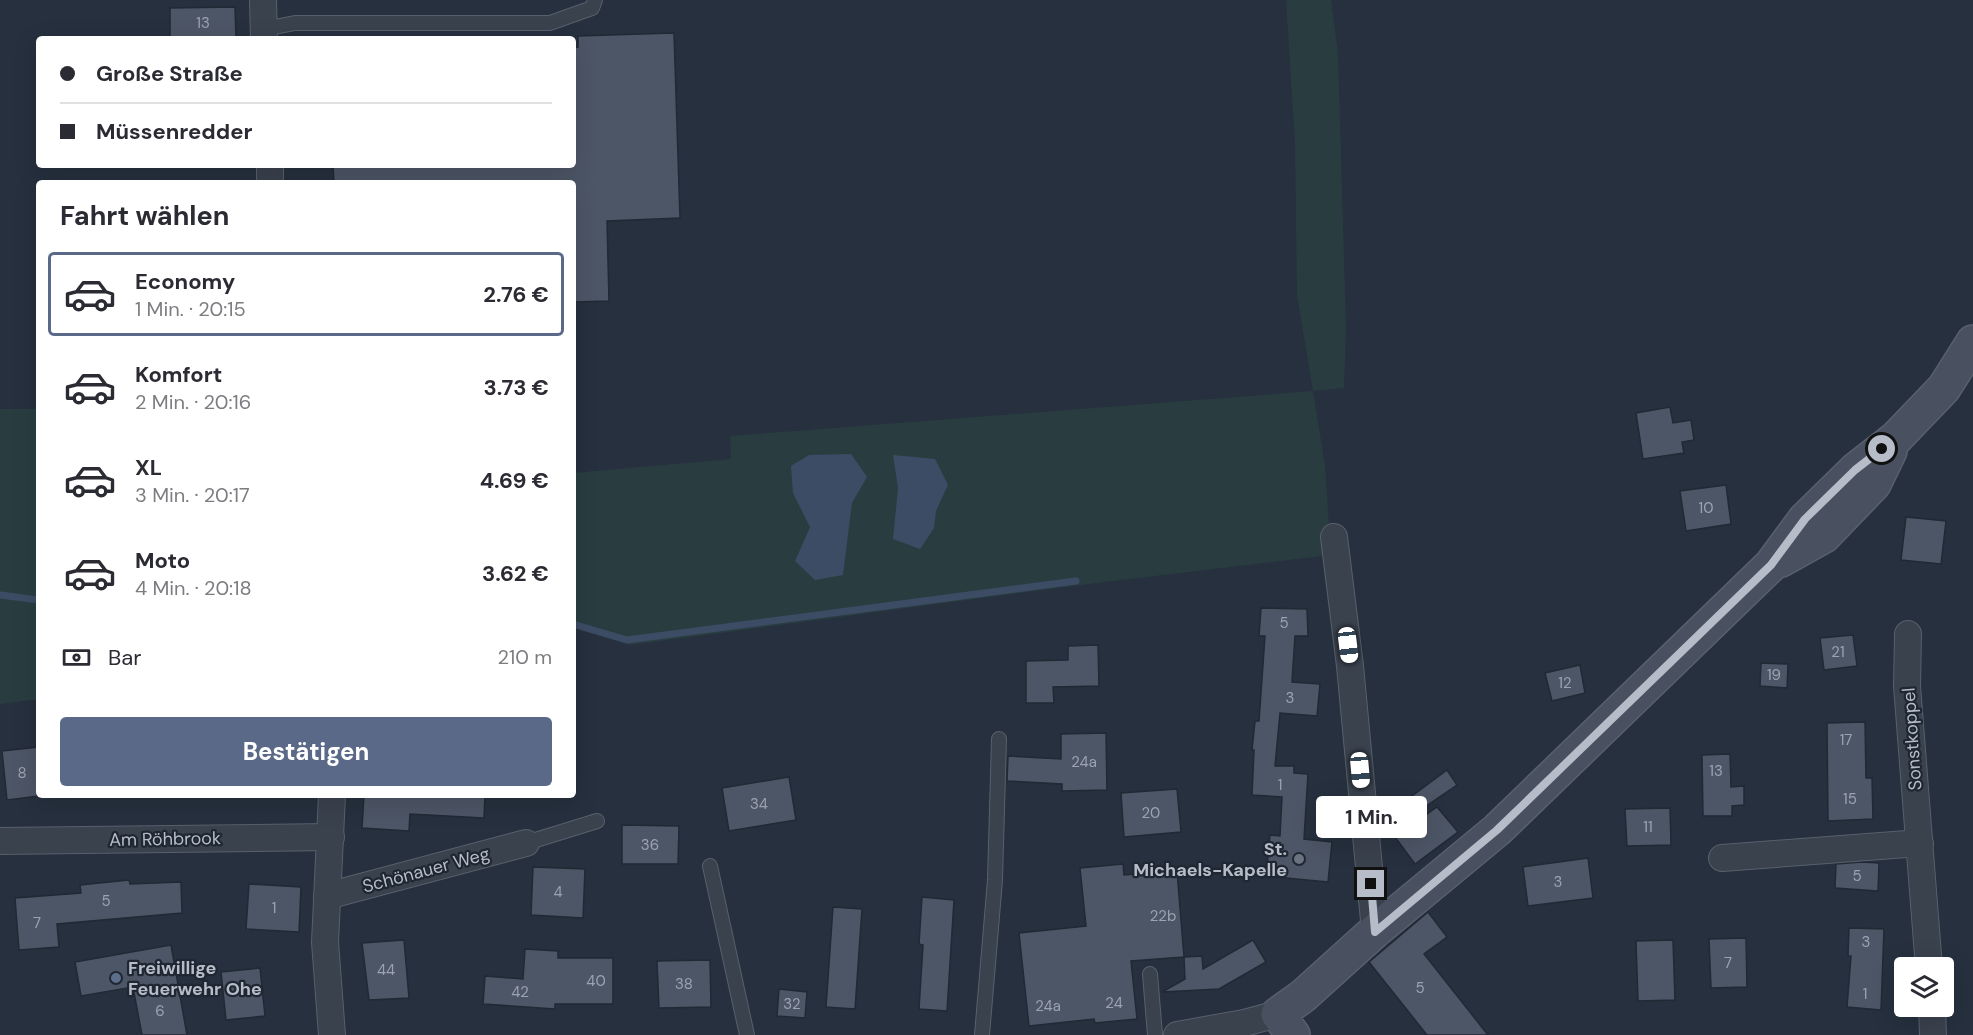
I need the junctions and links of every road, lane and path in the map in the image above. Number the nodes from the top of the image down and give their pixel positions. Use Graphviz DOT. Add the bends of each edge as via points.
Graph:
graph roads {
  1 [pos="263,0"];
  2 [pos="595,0"];
  3 [pos="264,34"];
  4 [pos="1973,342"];
  5 [pos="1334,537"];
  6 [pos="1908,634"];
  7 [pos="999,739"];
  8 [pos="332,798"];
  9 [pos="597,821"];
  10 [pos="331,837"];
  11 [pos="0,841"];
  12 [pos="526,843"];
  13 [pos="1920,843"];
  14 [pos="1722,858"];
  15 [pos="710,866"];
  16 [pos="327,896"];
  17 [pos="1375,932"];
  18 [pos="1928,957"];
  19 [pos="1150,974"];
  20 [pos="1933,1017"];
  21 [pos="1286,1024"];
  22 [pos="332,1035"];
  23 [pos="747,1035"];
  24 [pos="982,1035"];
  25 [pos="1155,1035"];
  26 [pos="1177,1035"];
  27 [pos="1934,1035"];
  1 -- 3 [label="street"];
  2 -- 3 [label="lane" via="592,8 549,23 295,23"];
  4 -- 17 [label="street" via="1944,388 1896,438 1874,483 1824,536 1771,565 1497,830"];
  5 -- 17 [label="street"];
  6 -- 13 [label="street, Sonstkoppel" via="1907,686"];
  7 -- 24 [label="lane" via="995,880"];
  8 -- 10 [label="street"];
  9 -- 12 [label="lane"];
  10 -- 11 [label="street, Am Röhbrook"];
  10 -- 16 [label="street"];
  12 -- 16 [label="street, Schönauer Weg"];
  13 -- 14 [label="street"];
  13 -- 18 [label="street, Sonstkoppel"];
  15 -- 23 [label="lane"];
  16 -- 22 [label="street" via="325,942"];
  17 -- 21 [label="street" via="1303,996"];
  19 -- 25 [label="lane"];
  20 -- 27 [label="street"];
  21 -- 26 [label="street" via="1244,1023"];
}
